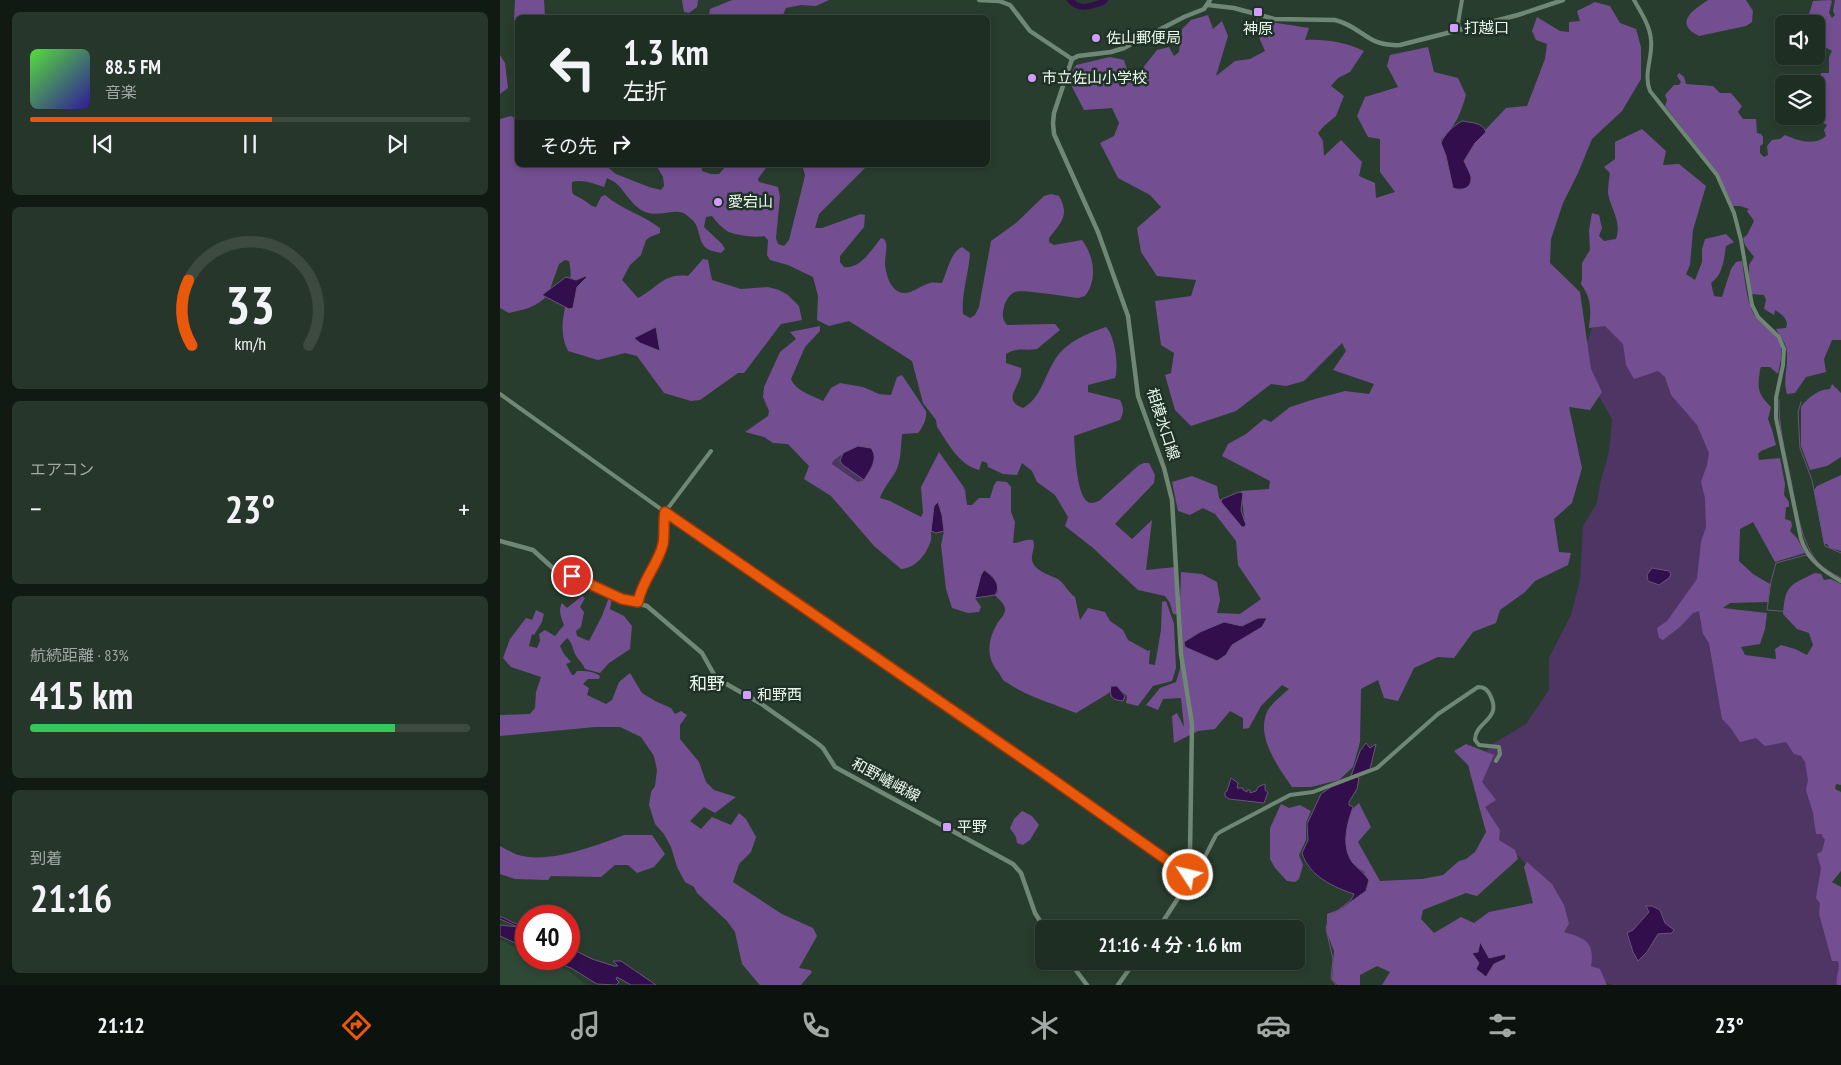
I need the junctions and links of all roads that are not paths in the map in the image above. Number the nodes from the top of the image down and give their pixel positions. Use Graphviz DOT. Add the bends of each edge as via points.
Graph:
graph roads {
  1 [pos="979,0"];
  2 [pos="1462,0"];
  3 [pos="1563,0"];
  4 [pos="1634,0"];
  5 [pos="1209,2"];
  6 [pos="1459,29"];
  7 [pos="1072,59"];
  8 [pos="500,394"];
  9 [pos="711,452"];
  10 [pos="665,512"];
  11 [pos="500,541"];
  12 [pos="1841,581"];
  13 [pos="638,602"];
  14 [pos="1496,761"];
  15 [pos="1190,877"];
  16 [pos="1039,920"];
  17 [pos="1164,920"];
  18 [pos="1076,970"];
  19 [pos="1129,970"];
  20 [pos="1087,985"];
  21 [pos="1118,985"];
  1 -- 7 [label="main road" via="1010,5 1030,31"];
  2 -- 6 [label="street"];
  3 -- 6 [label="main road"];
  4 -- 12 [label="street" via="1650,33 1652,45 1647,78 1650,91 1717,175 1739,230 1752,305 1758,317 1782,343 1784,358 1776,398 1776,418 1802,539 1814,562"];
  5 -- 6 [label="main road" via="1274,19 1345,22 1377,44 1387,46"];
  5 -- 7 [label="main road" via="1204,9 1124,48"];
  7 -- 15 [label="main road, 相模水口線" via="1054,113 1054,134 1098,232 1128,316 1138,396 1172,500 1180,640 1192,724"];
  8 -- 10 [label="street"];
  9 -- 10 [label="street"];
  10 -- 13 [label="street" via="663,545 640,588"];
  10 -- 15 [label="street"];
  11 -- 13 [label="main road, 和野嶬峨線" via="533,550 555,570 622,599"];
  13 -- 16 [label="main road, 和野嶬峨線" via="655,612 702,653 716,678 760,703 817,743 836,767 1017,867"];
  14 -- 15 [label="street" via="1499,747 1479,745 1475,740 1494,707 1486,690 1478,687 1438,714 1377,768 1313,792 1290,795 1220,832 1195,876"];
  15 -- 17 [label="main road, 相模水口線"];
  18 -- 20 [label="main road"];
  19 -- 21 [label="main road"];
}
